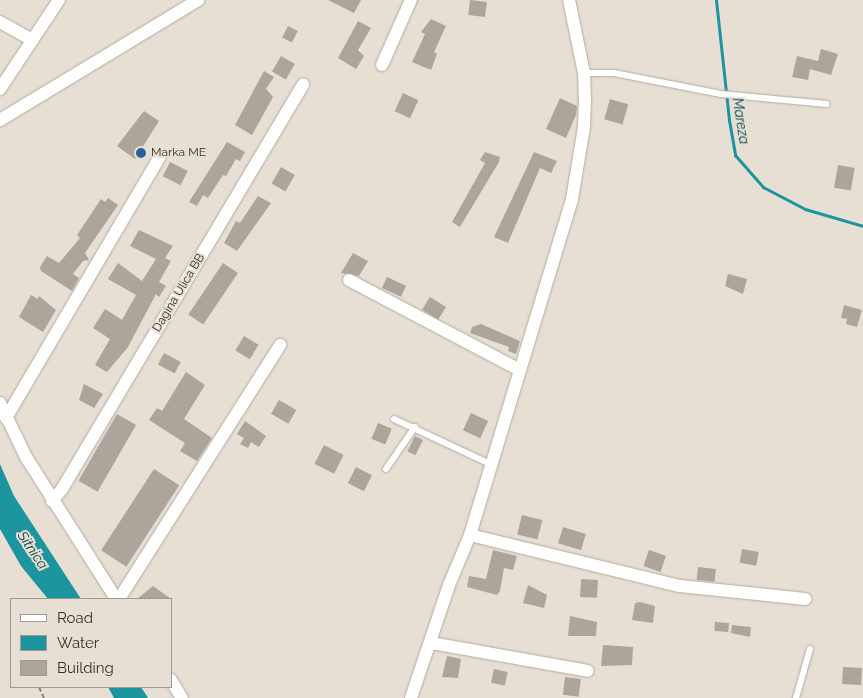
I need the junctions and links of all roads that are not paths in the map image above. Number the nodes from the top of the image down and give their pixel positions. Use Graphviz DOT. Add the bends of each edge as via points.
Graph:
graph roads {
  1 [pos="59,0"];
  2 [pos="198,0"];
  3 [pos="411,0"];
  4 [pos="569,0"];
  5 [pos="0,22"];
  6 [pos="32,40"];
  7 [pos="382,65"];
  8 [pos="584,73"];
  9 [pos="303,84"];
  10 [pos="0,89"];
  11 [pos="827,104"];
  12 [pos="0,120"];
  13 [pos="158,158"];
  14 [pos="349,280"];
  15 [pos="280,345"];
  16 [pos="518,369"];
  17 [pos="0,403"];
  18 [pos="6,418"];
  19 [pos="394,419"];
  20 [pos="414,427"];
  21 [pos="492,465"];
  22 [pos="386,470"];
  23 [pos="52,501"];
  24 [pos="470,535"];
  25 [pos="117,598"];
  26 [pos="119,598"];
  27 [pos="805,599"];
  28 [pos="430,643"];
  29 [pos="810,649"];
  30 [pos="588,671"];
  31 [pos="172,682"];
  32 [pos="182,698"];
  33 [pos="412,698"];
  34 [pos="796,698"];
  1 -- 6 [label="street"];
  2 -- 12 [label="street"];
  3 -- 7 [label="street"];
  4 -- 8 [label="street"];
  5 -- 6 [label="street"];
  6 -- 10 [label="street"];
  8 -- 11 [label="lane" via="614,74 721,94"];
  8 -- 16 [label="street" via="584,128 572,199"];
  9 -- 23 [label="street, Dagina Ulica BB"];
  13 -- 18 [label="street"];
  14 -- 16 [label="street"];
  15 -- 26 [label="street"];
  16 -- 21 [label="street"];
  17 -- 18 [label="street"];
  18 -- 23 [label="street"];
  19 -- 20 [label="lane"];
  20 -- 21 [label="lane"];
  20 -- 22 [label="lane"];
  21 -- 24 [label="street"];
  23 -- 25 [label="street"];
  24 -- 27 [label="street" via="680,586"];
  24 -- 28 [label="street"];
  28 -- 30 [label="street"];
  28 -- 33 [label="street"];
  29 -- 34 [label="lane"];
  31 -- 32 [label="street"];
}
